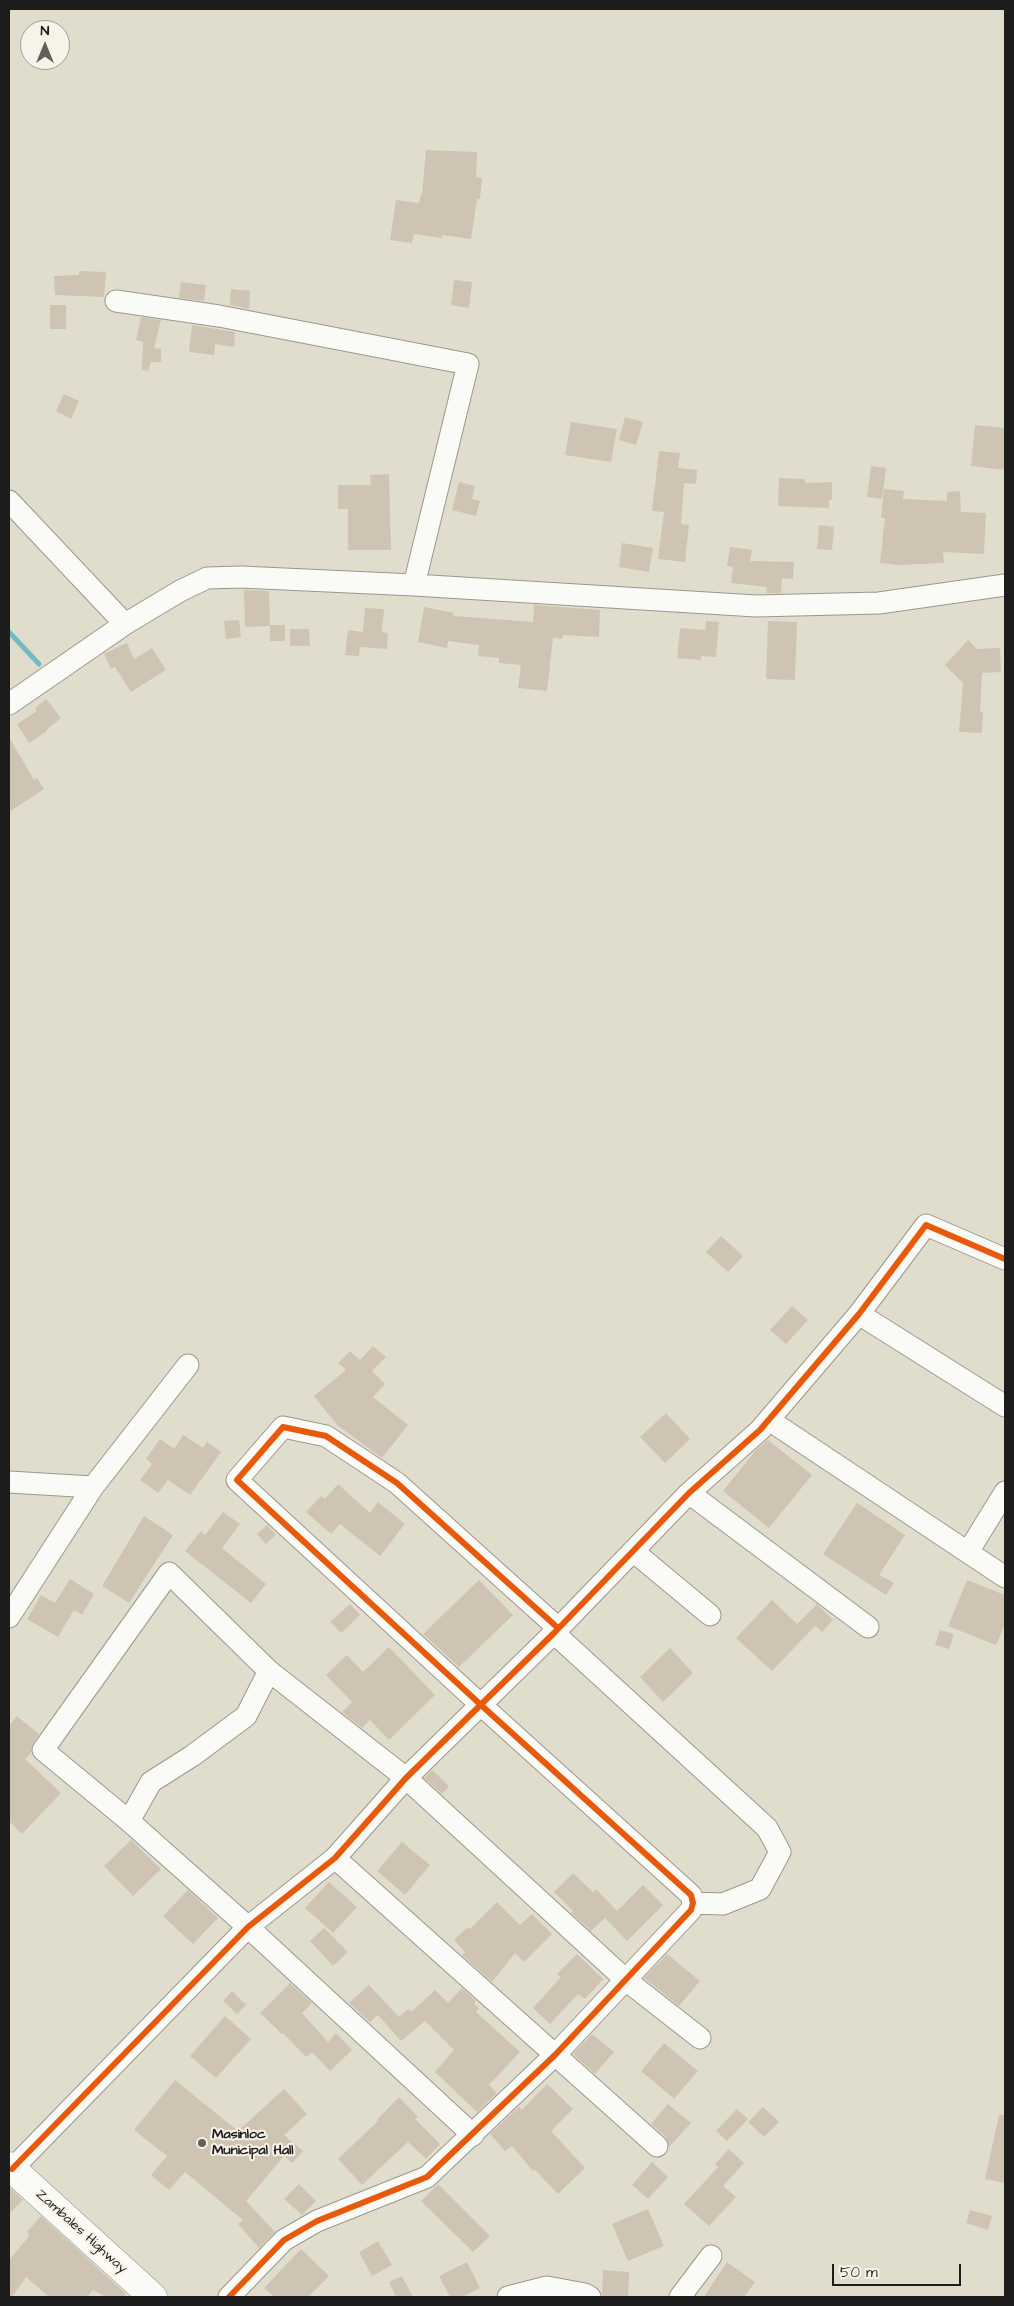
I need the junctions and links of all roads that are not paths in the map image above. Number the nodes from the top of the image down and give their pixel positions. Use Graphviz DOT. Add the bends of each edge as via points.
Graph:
graph roads {
  1 [pos="116,301"];
  2 [pos="9,501"];
  3 [pos="414,585"];
  4 [pos="1005,585"];
  5 [pos="125,624"];
  6 [pos="17,698"];
  7 [pos="1005,1259"];
  8 [pos="859,1314"];
  9 [pos="188,1365"];
  10 [pos="1005,1406"];
  11 [pos="769,1420"];
  12 [pos="9,1482"];
  13 [pos="93,1487"];
  14 [pos="1005,1492"];
  15 [pos="689,1493"];
  16 [pos="633,1551"];
  17 [pos="968,1552"];
  18 [pos="1005,1577"];
  19 [pos="710,1615"];
  20 [pos="9,1617"];
  21 [pos="868,1627"];
  22 [pos="556,1631"];
  23 [pos="269,1671"];
  24 [pos="481,1705"];
  25 [pos="406,1778"];
  26 [pos="129,1821"];
  27 [pos="335,1858"];
  28 [pos="693,1903"];
  29 [pos="248,1927"];
  30 [pos="626,1981"];
  31 [pos="700,2038"];
  32 [pos="555,2056"];
  33 [pos="473,2135"];
  34 [pos="657,2146"];
  35 [pos="10,2167"];
  36 [pos="712,2256"];
  37 [pos="153,2297"];
  38 [pos="229,2297"];
  39 [pos="508,2297"];
  40 [pos="590,2297"];
  41 [pos="680,2297"];
  1 -- 3 [label="street" via="219,316 468,364"];
  2 -- 5 [label="street"];
  3 -- 4 [label="street" via="756,606 879,603"];
  3 -- 5 [label="street" via="207,578"];
  5 -- 6 [label="street"];
  7 -- 8 [label="street" via="926,1226"];
  8 -- 10 [label="street"];
  8 -- 11 [label="street"];
  9 -- 13 [label="street"];
  11 -- 15 [label="street"];
  11 -- 17 [label="street"];
  12 -- 13 [label="street"];
  13 -- 20 [label="street"];
  14 -- 17 [label="street"];
  15 -- 16 [label="street"];
  15 -- 21 [label="street"];
  16 -- 19 [label="street"];
  16 -- 22 [label="street"];
  17 -- 18 [label="street"];
  22 -- 24 [label="street"];
  22 -- 24 [label="street" via="397,1483 326,1436 283,1427 237,1480"];
  22 -- 28 [label="street" via="768,1828 780,1852 760,1889 723,1904"];
  23 -- 25 [label="street"];
  23 -- 26 [label="street" via="246,1716 151,1782"];
  23 -- 26 [label="street" via="168,1573 43,1750"];
  24 -- 25 [label="street"];
  24 -- 28 [label="street" via="691,1895"];
  25 -- 27 [label="street"];
  25 -- 30 [label="street"];
  26 -- 29 [label="street"];
  27 -- 29 [label="street"];
  27 -- 32 [label="street"];
  28 -- 30 [label="street" via="691,1910"];
  29 -- 33 [label="street"];
  29 -- 35 [label="street"];
  30 -- 31 [label="street"];
  30 -- 32 [label="street"];
  32 -- 33 [label="street"];
  32 -- 34 [label="street"];
  33 -- 38 [label="street" via="428,2177 317,2221 284,2240"];
  35 -- 37 [label="main road, Zambales Highway"];
  36 -- 41 [label="street"];
  39 -- 40 [label="street" via="547,2287"];
}
